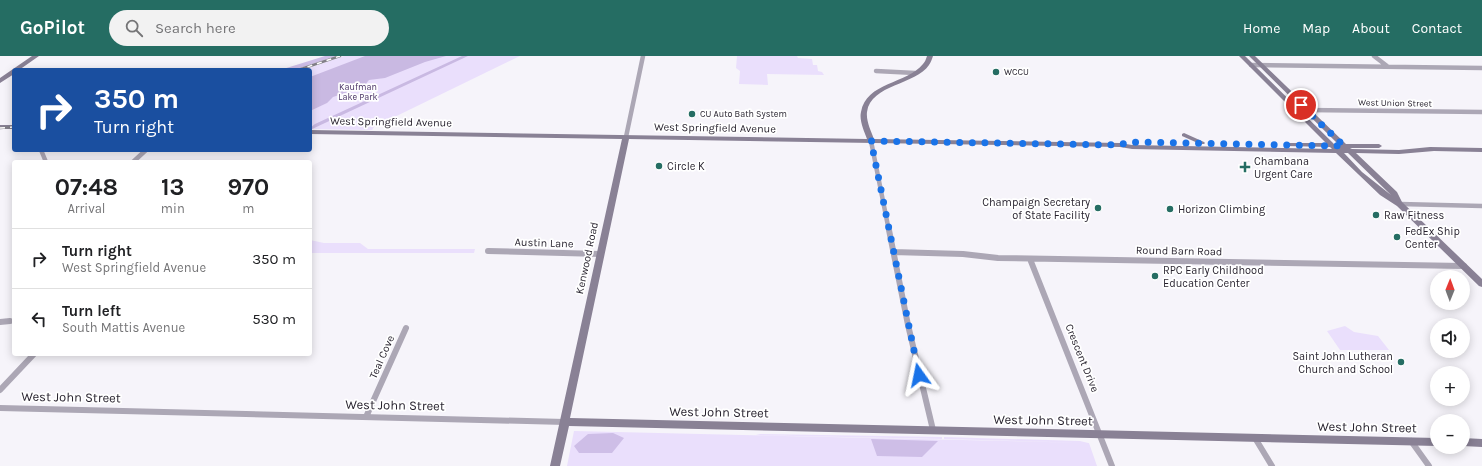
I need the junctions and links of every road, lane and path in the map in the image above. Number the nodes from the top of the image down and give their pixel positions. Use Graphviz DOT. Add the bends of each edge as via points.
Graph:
graph roads {
  1 [pos="36,56"];
  2 [pos="643,56"];
  3 [pos="930,56"];
  4 [pos="1242,56"];
  5 [pos="1252,56"];
  6 [pos="1374,56"];
  7 [pos="1251,64"];
  8 [pos="1261,65"];
  9 [pos="1387,66"];
  10 [pos="18,68"];
  11 [pos="1482,68"];
  12 [pos="876,71"];
  13 [pos="12,72"];
  14 [pos="915,73"];
  15 [pos="0,81"];
  16 [pos="1307,110"];
  17 [pos="1482,112"];
  18 [pos="0,127"];
  19 [pos="12,127"];
  20 [pos="312,132"];
  21 [pos="1184,135"];
  22 [pos="626,137"];
  23 [pos="871,141"];
  24 [pos="1202,143"];
  25 [pos="1120,145"];
  26 [pos="1332,145"];
  27 [pos="1344,146"];
  28 [pos="1435,150"];
  29 [pos="1482,150"];
  30 [pos="1337,151"];
  31 [pos="1350,151"];
  32 [pos="144,152"];
  33 [pos="134,160"];
  34 [pos="1400,204"];
  35 [pos="1482,206"];
  36 [pos="488,251"];
  37 [pos="893,252"];
  38 [pos="600,254"];
  39 [pos="1030,259"];
  40 [pos="1464,266"];
  41 [pos="1482,284"];
  42 [pos="0,322"];
  43 [pos="10,322"];
  44 [pos="406,328"];
  45 [pos="32,356"];
  46 [pos="0,390"];
  47 [pos="0,408"];
  48 [pos="366,417"];
  49 [pos="564,422"];
  50 [pos="933,430"];
  51 [pos="1100,434"];
  52 [pos="1256,438"];
  53 [pos="1411,441"];
  54 [pos="1430,442"];
  55 [pos="1470,442"];
  56 [pos="1482,443"];
  57 [pos="555,466"];
  58 [pos="1112,466"];
  59 [pos="1272,466"];
  60 [pos="1429,466"];
  1 -- 10 [label="main road"];
  2 -- 22 [label="street, Kenwood Road"];
  3 -- 14 [label="main road" via="926,65"];
  4 -- 7 [label="main road"];
  5 -- 8 [label="main road"];
  6 -- 9 [label="street"];
  7 -- 8 [label="street"];
  7 -- 26 [label="main road"];
  8 -- 9 [label="street"];
  8 -- 16 [label="main road"];
  9 -- 11 [label="street"];
  12 -- 14 [label="street"];
  13 -- 15 [label="main road"];
  14 -- 23 [label="main road" via="877,92 870,99 864,112"];
  16 -- 17 [label="street, West Union Street"];
  16 -- 27 [label="main road"];
  18 -- 19 [label="main road"];
  20 -- 22 [label="main road, West Springfield Avenue"];
  21 -- 24 [label="main road"];
  22 -- 23 [label="main road, West Springfield Avenue"];
  22 -- 38 [label="main road, Kenwood Road"];
  23 -- 25 [label="main road, West Springfield Avenue"];
  23 -- 37 [label="street"];
  24 -- 25 [label="main road, West Springfield Avenue" via="1128,142"];
  24 -- 26 [label="main road, West Springfield Avenue"];
  25 -- 30 [label="main road, West Springfield Avenue" via="1138,148"];
  26 -- 27 [label="main road, West Springfield Avenue"];
  26 -- 30 [label="main road"];
  27 -- 28 [label="main road, West Springfield Avenue" via="1393,146"];
  27 -- 31 [label="main road"];
  28 -- 29 [label="main road, West Springfield Avenue"];
  28 -- 31 [label="main road, West Springfield Avenue"];
  30 -- 31 [label="main road, West Springfield Avenue"];
  30 -- 34 [label="main road" via="1382,193"];
  31 -- 34 [label="main road" via="1394,194"];
  32 -- 33 [label="street"];
  34 -- 35 [label="street"];
  34 -- 40 [label="main road"];
  36 -- 38 [label="street, Austin Lane"];
  37 -- 39 [label="street, Round Barn Road"];
  37 -- 50 [label="street"];
  38 -- 49 [label="main road, Kenwood Road"];
  39 -- 40 [label="street, Round Barn Road"];
  39 -- 51 [label="street, Crescent Drive"];
  40 -- 41 [label="main road"];
  42 -- 43 [label="street"];
  44 -- 48 [label="street, Teal Cove"];
  45 -- 46 [label="street"];
  47 -- 48 [label="street, West John Street"];
  48 -- 49 [label="street, West John Street"];
  49 -- 50 [label="main road, West John Street"];
  49 -- 57 [label="main road, Kenwood Road"];
  50 -- 51 [label="main road, West John Street"];
  51 -- 52 [label="main road, West John Street"];
  51 -- 58 [label="street, Crescent Drive"];
  52 -- 53 [label="main road, West John Street"];
  52 -- 59 [label="street"];
  53 -- 54 [label="main road, West John Street"];
  53 -- 60 [label="street"];
  55 -- 56 [label="main road"];
}
